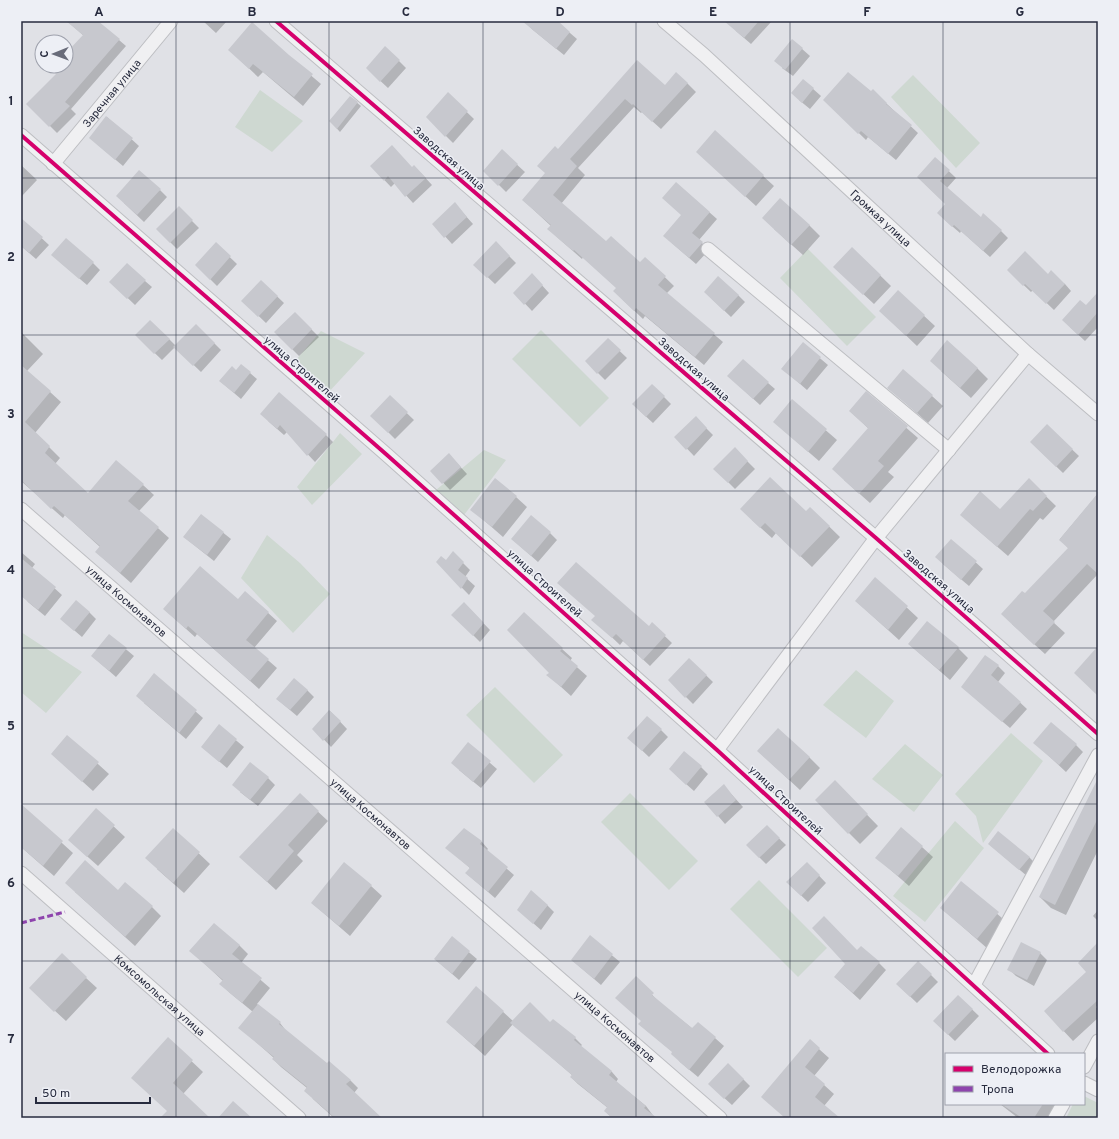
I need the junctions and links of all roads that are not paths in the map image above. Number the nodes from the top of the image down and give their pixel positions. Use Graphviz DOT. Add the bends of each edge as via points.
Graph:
graph roads {
  1 [pos="171,21"];
  2 [pos="276,21"];
  3 [pos="664,21"];
  4 [pos="21,135"];
  5 [pos="53,164"];
  6 [pos="708,250"];
  7 [pos="1028,354"];
  8 [pos="1098,414"];
  9 [pos="948,450"];
  10 [pos="21,509"];
  11 [pos="876,538"];
  12 [pos="1098,734"];
  13 [pos="717,750"];
  14 [pos="1098,755"];
  15 [pos="21,873"];
  16 [pos="974,985"];
  17 [pos="1098,1041"];
  18 [pos="1047,1053"];
  19 [pos="1085,1065"];
  20 [pos="1085,1084"];
  21 [pos="1098,1090"];
  22 [pos="1062,1105"];
  23 [pos="299,1118"];
  24 [pos="720,1118"];
  25 [pos="1055,1118"];
  1 -- 5 [label="street, Заречная улица"];
  2 -- 11 [label="street, Заводская улица"];
  3 -- 7 [label="street, Громкая улица"];
  4 -- 5 [label="street, улица Строителей"];
  5 -- 13 [label="street, улица Строителей" via="387,455"];
  6 -- 9 [label="street"];
  7 -- 8 [label="street, Громкая улица"];
  7 -- 9 [label="street"];
  9 -- 11 [label="street"];
  10 -- 24 [label="street, улица Космонавтов"];
  11 -- 12 [label="street, Заводская улица"];
  11 -- 13 [label="street"];
  13 -- 16 [label="street, улица Строителей"];
  14 -- 16 [label="street"];
  15 -- 23 [label="street, Комсомольская улица"];
  16 -- 18 [label="street, улица Строителей"];
  17 -- 19 [label="street"];
  20 -- 21 [label="street"];
  22 -- 25 [label="street"];
}
